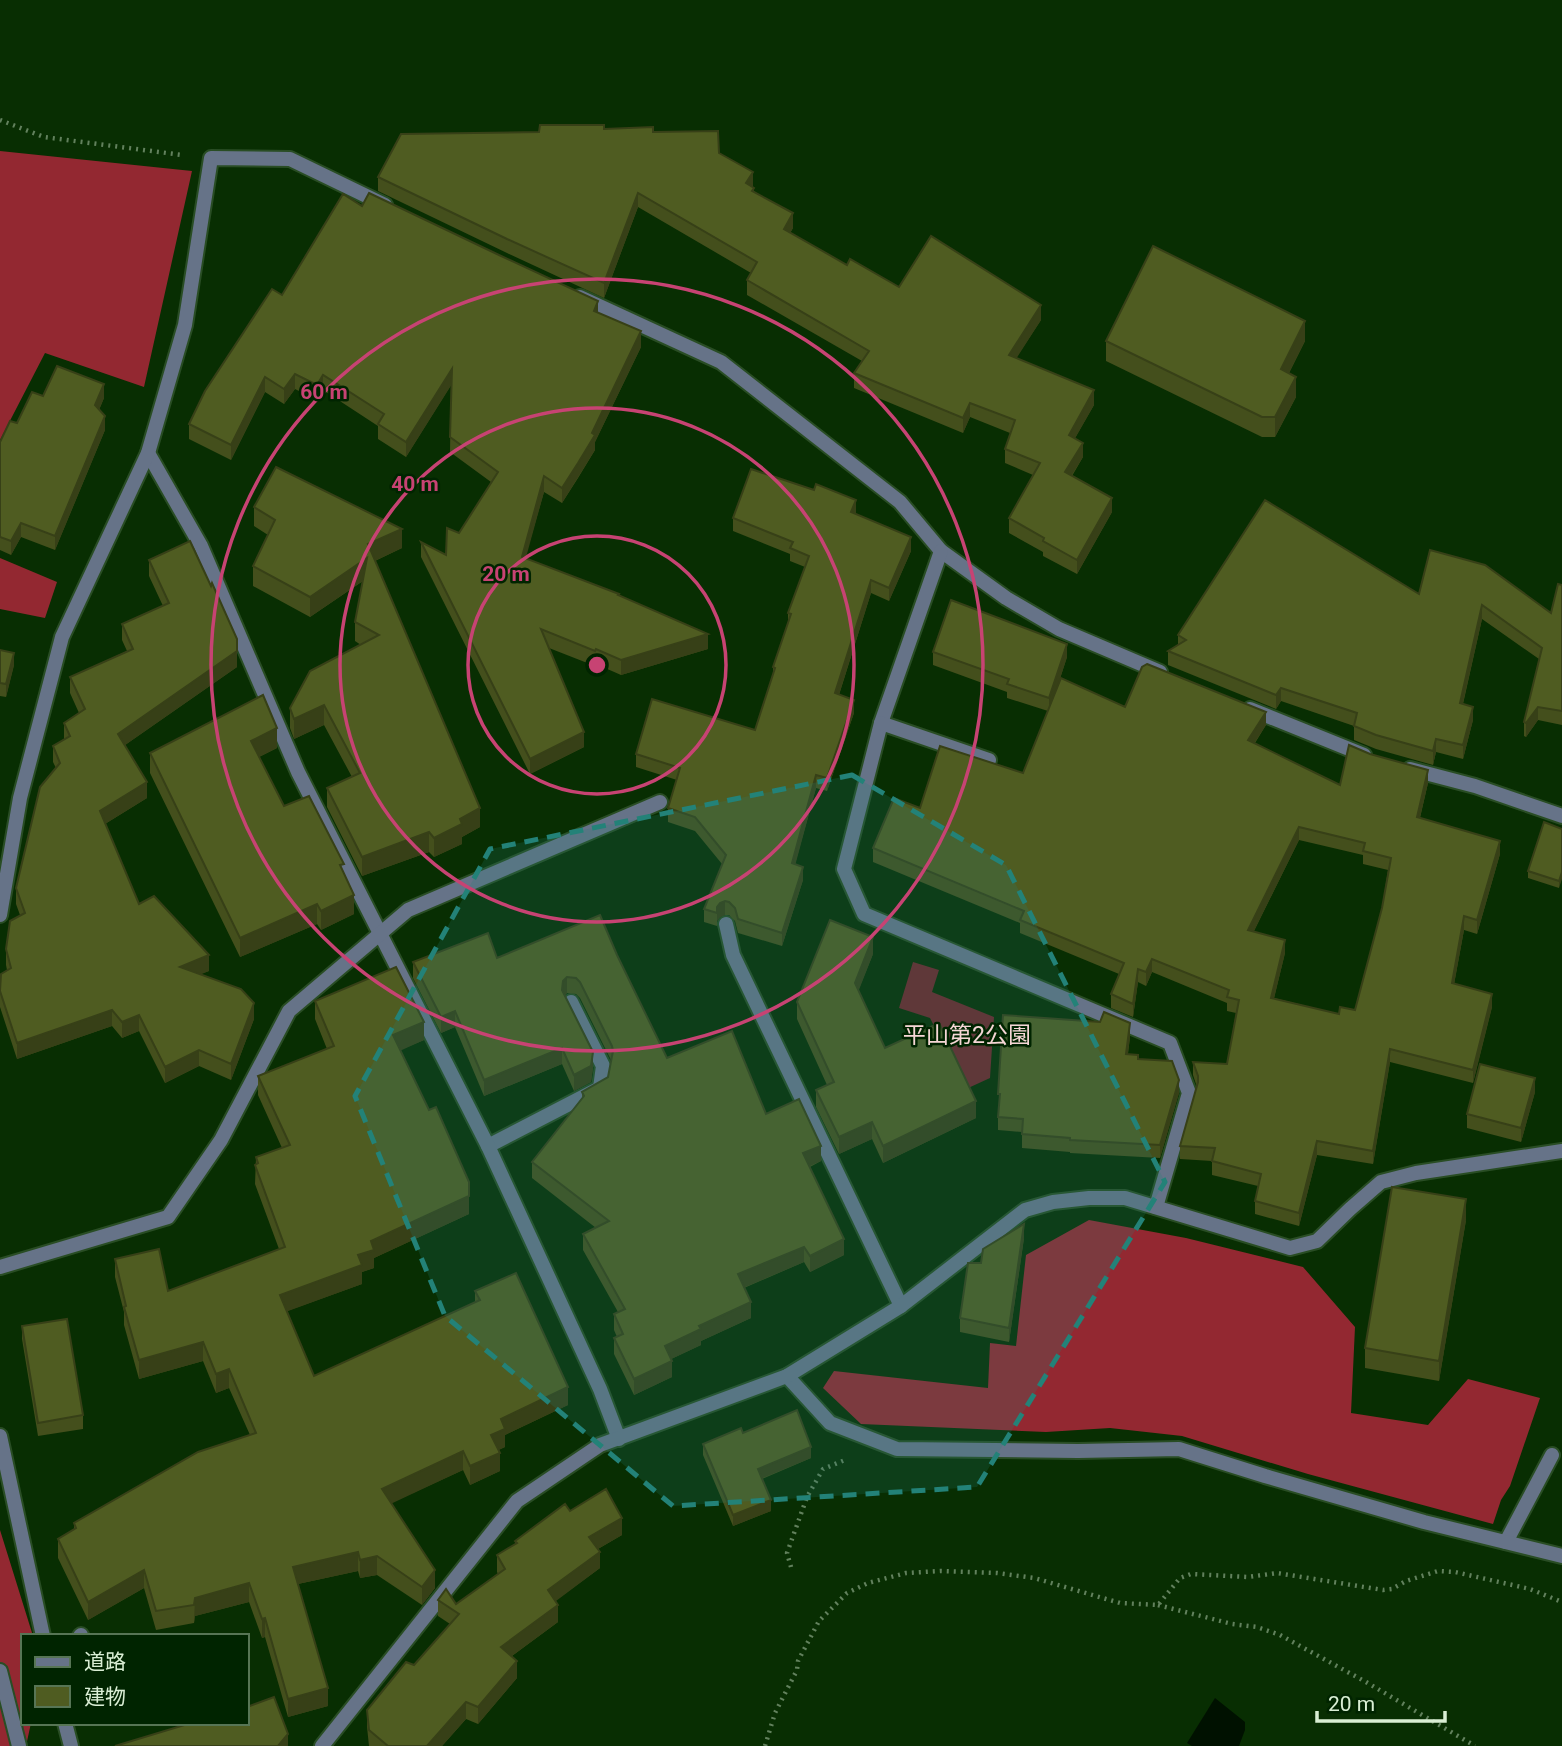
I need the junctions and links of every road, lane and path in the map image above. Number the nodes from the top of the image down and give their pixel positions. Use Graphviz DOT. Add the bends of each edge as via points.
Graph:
graph roads {
  1 [pos="0,120"];
  2 [pos="211,158"];
  3 [pos="395,209"];
  4 [pos="564,290"];
  5 [pos="148,453"];
  6 [pos="941,551"];
  7 [pos="1175,678"];
  8 [pos="1237,703"];
  9 [pos="881,723"];
  10 [pos="1373,758"];
  11 [pos="989,760"];
  12 [pos="1397,765"];
  13 [pos="660,802"];
  14 [pos="1562,816"];
  15 [pos="0,915"];
  16 [pos="726,924"];
  17 [pos="380,933"];
  18 [pos="571,1002"];
  19 [pos="488,1146"];
  20 [pos="1562,1151"];
  21 [pos="1156,1207"];
  22 [pos="0,1267"];
  23 [pos="901,1306"];
  24 [pos="787,1376"];
  25 [pos="0,1436"];
  26 [pos="619,1439"];
  27 [pos="897,1449"];
  28 [pos="1552,1455"];
  29 [pos="1506,1542"];
  30 [pos="1562,1556"];
  31 [pos="791,1567"];
  32 [pos="1562,1602"];
  33 [pos="1158,1605"];
  34 [pos="43,1634"];
  35 [pos="0,1671"];
  36 [pos="66,1725"];
  37 [pos="19,1746"];
  38 [pos="71,1746"];
  39 [pos="322,1746"];
  40 [pos="765,1746"];
  41 [pos="1475,1746"];
  1 -- 2 [label="path" via="44,137"];
  2 -- 3 [label="street" via="290,159"];
  2 -- 5 [label="street" via="185,324"];
  4 -- 6 [label="street" via="721,362 900,502"];
  5 -- 15 [label="street" via="62,637 20,798"];
  5 -- 17 [label="street" via="201,546 298,772"];
  6 -- 7 [label="street" via="1059,629"];
  6 -- 9 [label="street"];
  8 -- 10 [label="street"];
  9 -- 11 [label="street"];
  9 -- 21 [label="street" via="844,869 864,914 1170,1043 1189,1093"];
  12 -- 14 [label="street"];
  13 -- 17 [label="street" via="408,910"];
  16 -- 23 [label="street" via="733,955"];
  17 -- 19 [label="street"];
  17 -- 22 [label="street" via="289,1011 221,1140 168,1217"];
  18 -- 19 [label="street" via="603,1066 600,1088"];
  19 -- 26 [label="street"];
  20 -- 21 [label="street" via="1381,1182 1317,1241 1290,1248"];
  21 -- 23 [label="street" via="1125,1198 1089,1198 1025,1210"];
  23 -- 24 [label="street"];
  24 -- 26 [label="street"];
  24 -- 27 [label="street" via="830,1423"];
  25 -- 34 [label="street"];
  26 -- 39 [label="street" via="600,1445 517,1501"];
  27 -- 29 [label="street" via="1179,1449"];
  27 -- 31 [label="path" via="823,1469 807,1497 787,1553"];
  28 -- 29 [label="street"];
  29 -- 30 [label="street"];
  32 -- 33 [label="path" via="1530,1589 1437,1571 1383,1590 1278,1573 1248,1577 1191,1574 1180,1578"];
  33 -- 40 [label="path" via="1120,1603 1034,1578 997,1573 906,1573 868,1583 847,1593 819,1621 775,1713"];
  33 -- 41 [label="path" via="1280,1635"];
  35 -- 37 [label="street"];
  36 -- 38 [label="street"];
}
